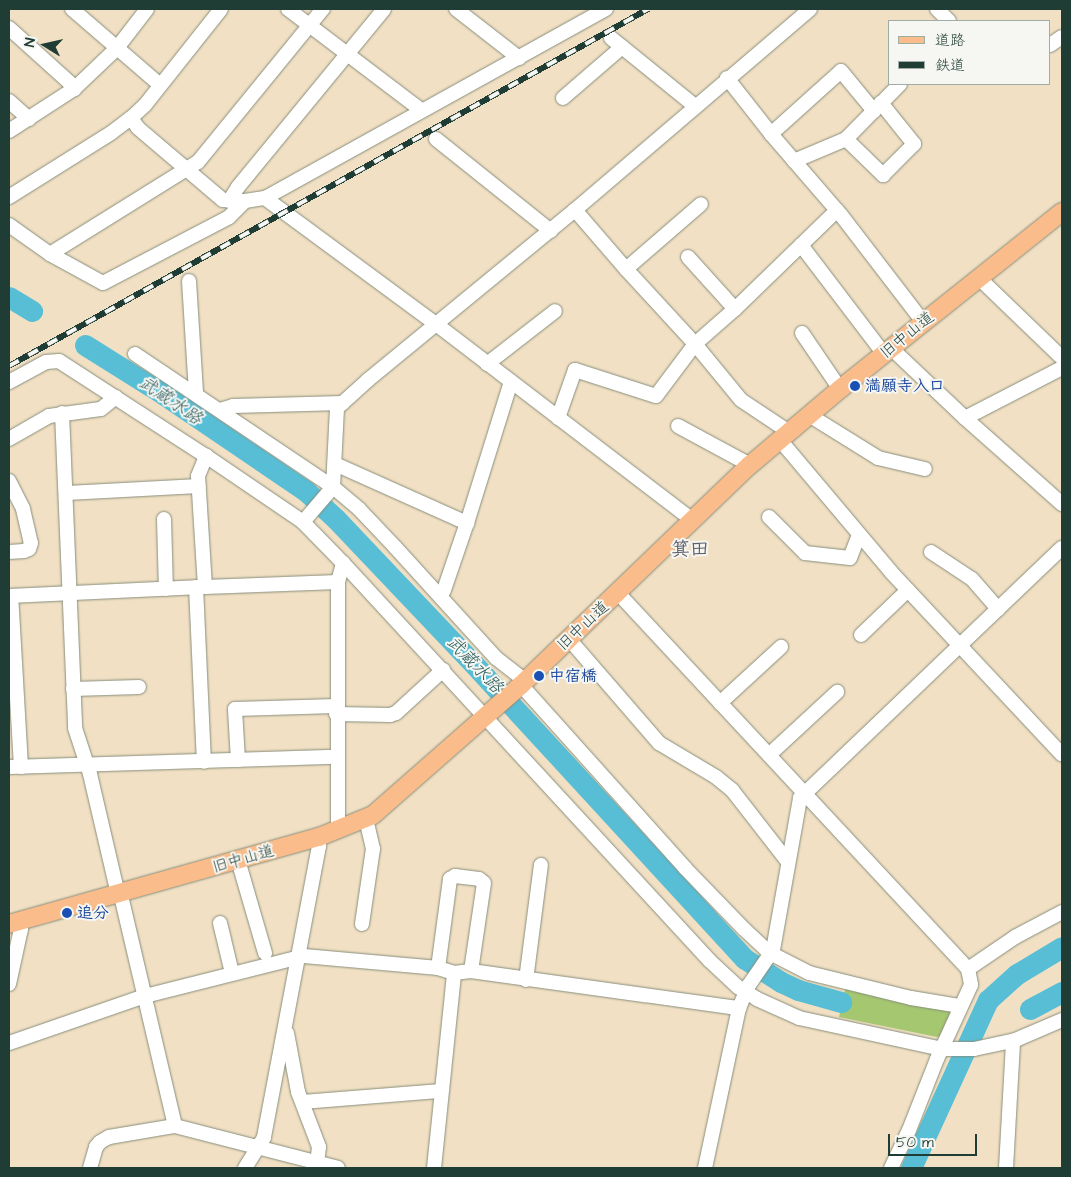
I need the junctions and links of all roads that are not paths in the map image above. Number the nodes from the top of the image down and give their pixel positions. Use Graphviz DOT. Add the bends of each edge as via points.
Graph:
graph roads {
  1 [pos="72,9"];
  2 [pos="146,9"];
  3 [pos="221,9"];
  4 [pos="288,9"];
  5 [pos="323,9"];
  6 [pos="384,9"];
  7 [pos="456,9"];
  8 [pos="810,9"];
  9 [pos="937,9"];
  10 [pos="596,11"];
  11 [pos="948,20"];
  12 [pos="309,27"];
  13 [pos="9,28"];
  14 [pos="1062,37"];
  15 [pos="1051,44"];
  16 [pos="116,48"];
  17 [pos="346,54"];
  18 [pos="519,58"];
  19 [pos="727,78"];
  20 [pos="160,85"];
  21 [pos="899,85"];
  22 [pos="74,89"];
  23 [pos="563,98"];
  24 [pos="9,101"];
  25 [pos="695,106"];
  26 [pos="877,107"];
  27 [pos="421,110"];
  28 [pos="130,118"];
  29 [pos="29,119"];
  30 [pos="9,131"];
  31 [pos="771,134"];
  32 [pos="436,139"];
  33 [pos="846,139"];
  34 [pos="794,161"];
  35 [pos="187,170"];
  36 [pos="9,197"];
  37 [pos="265,198"];
  38 [pos="229,201"];
  39 [pos="245,201"];
  40 [pos="701,204"];
  41 [pos="575,210"];
  42 [pos="837,210"];
  43 [pos="1062,212"];
  44 [pos="9,225"];
  45 [pos="551,231"];
  46 [pos="801,245"];
  47 [pos="50,254"];
  48 [pos="688,257"];
  49 [pos="626,269"];
  50 [pos="980,279"];
  51 [pos="189,281"];
  52 [pos="735,309"];
  53 [pos="555,312"];
  54 [pos="923,322"];
  55 [pos="436,324"];
  56 [pos="802,333"];
  57 [pos="695,344"];
  58 [pos="888,350"];
  59 [pos="135,354"];
  60 [pos="1062,358"];
  61 [pos="487,364"];
  62 [pos="1062,368"];
  63 [pos="9,382"];
  64 [pos="511,382"];
  65 [pos="840,388"];
  66 [pos="196,393"];
  67 [pos="116,397"];
  68 [pos="343,403"];
  69 [pos="220,410"];
  70 [pos="62,413"];
  71 [pos="809,415"];
  72 [pos="558,418"];
  73 [pos="965,418"];
  74 [pos="678,426"];
  75 [pos="785,436"];
  76 [pos="9,439"];
  77 [pos="206,456"];
  78 [pos="335,464"];
  79 [pos="750,466"];
  80 [pos="925,469"];
  81 [pos="9,481"];
  82 [pos="199,486"];
  83 [pos="330,490"];
  84 [pos="67,493"];
  85 [pos="1062,504"];
  86 [pos="769,517"];
  87 [pos="164,519"];
  88 [pos="306,519"];
  89 [pos="692,520"];
  90 [pos="466,523"];
  91 [pos="859,535"];
  92 [pos="1062,548"];
  93 [pos="9,552"];
  94 [pos="931,552"];
  95 [pos="344,563"];
  96 [pos="338,582"];
  97 [pos="200,587"];
  98 [pos="166,589"];
  99 [pos="908,590"];
  100 [pos="618,593"];
  101 [pos="70,594"];
  102 [pos="440,596"];
  103 [pos="998,609"];
  104 [pos="861,635"];
  105 [pos="569,639"];
  106 [pos="958,646"];
  107 [pos="781,647"];
  108 [pos="443,670"];
  109 [pos="521,685"];
  110 [pos="139,687"];
  111 [pos="73,689"];
  112 [pos="837,692"];
  113 [pos="720,703"];
  114 [pos="13,710"];
  115 [pos="336,710"];
  116 [pos="488,715"];
  117 [pos="769,755"];
  118 [pos="1062,755"];
  119 [pos="336,757"];
  120 [pos="238,760"];
  121 [pos="204,762"];
  122 [pos="86,766"];
  123 [pos="15,767"];
  124 [pos="804,793"];
  125 [pos="366,818"];
  126 [pos="338,830"];
  127 [pos="319,837"];
  128 [pos="238,860"];
  129 [pos="788,862"];
  130 [pos="541,865"];
  131 [pos="120,893"];
  132 [pos="1062,912"];
  133 [pos="15,922"];
  134 [pos="220,923"];
  135 [pos="362,924"];
  136 [pos="265,953"];
  137 [pos="298,956"];
  138 [pos="769,956"];
  139 [pos="438,968"];
  140 [pos="968,969"];
  141 [pos="471,971"];
  142 [pos="232,973"];
  143 [pos="454,974"];
  144 [pos="526,980"];
  145 [pos="9,984"];
  146 [pos="747,988"];
  147 [pos="146,996"];
  148 [pos="960,1006"];
  149 [pos="739,1008"];
  150 [pos="1062,1020"];
  151 [pos="285,1028"];
  152 [pos="1013,1041"];
  153 [pos="9,1043"];
  154 [pos="946,1049"];
  155 [pos="441,1090"];
  156 [pos="303,1102"];
  157 [pos="175,1126"];
  158 [pos="260,1147"];
  159 [pos="317,1163"];
  160 [pos="90,1168"];
  161 [pos="245,1168"];
  162 [pos="338,1168"];
  163 [pos="434,1168"];
  164 [pos="705,1168"];
  165 [pos="891,1168"];
  166 [pos="1006,1168"];
  1 -- 16 [label="street"];
  2 -- 16 [label="street"];
  3 -- 20 [label="street"];
  4 -- 12 [label="street"];
  5 -- 12 [label="street"];
  6 -- 17 [label="street"];
  7 -- 18 [label="street"];
  8 -- 19 [label="street"];
  9 -- 11 [label="street"];
  10 -- 18 [label="street"];
  12 -- 17 [label="street"];
  12 -- 35 [label="street" via="204,155"];
  13 -- 22 [label="street"];
  14 -- 15 [label="street"];
  16 -- 20 [label="street"];
  16 -- 22 [label="street"];
  17 -- 27 [label="street"];
  17 -- 38 [label="street"];
  18 -- 27 [label="street"];
  19 -- 25 [label="street"];
  19 -- 31 [label="street"];
  20 -- 28 [label="street"];
  21 -- 26 [label="street"];
  22 -- 29 [label="street"];
  23 -- 25 [label="street" via="616,42"];
  24 -- 29 [label="street"];
  25 -- 41 [label="street"];
  26 -- 31 [label="street" via="841,71"];
  26 -- 33 [label="street"];
  26 -- 33 [label="street" via="914,144 883,175"];
  27 -- 37 [label="street"];
  28 -- 35 [label="street"];
  28 -- 36 [label="street"];
  29 -- 30 [label="street"];
  31 -- 34 [label="street"];
  32 -- 45 [label="street"];
  33 -- 34 [label="street"];
  34 -- 42 [label="street"];
  35 -- 38 [label="street" via="223,200"];
  35 -- 47 [label="street"];
  37 -- 39 [label="street"];
  37 -- 55 [label="street"];
  38 -- 39 [label="street"];
  39 -- 47 [label="street" via="229,216 103,283"];
  40 -- 49 [label="street"];
  41 -- 45 [label="street"];
  41 -- 49 [label="street"];
  42 -- 46 [label="street"];
  42 -- 54 [label="street"];
  43 -- 50 [label="main road, 旧中山道"];
  44 -- 47 [label="street"];
  45 -- 55 [label="street"];
  46 -- 52 [label="street"];
  46 -- 58 [label="street"];
  48 -- 52 [label="street"];
  49 -- 57 [label="street"];
  50 -- 54 [label="main road, 旧中山道"];
  50 -- 60 [label="street"];
  51 -- 66 [label="street"];
  52 -- 57 [label="street"];
  53 -- 61 [label="street"];
  54 -- 58 [label="main road, 旧中山道"];
  55 -- 61 [label="street"];
  55 -- 68 [label="street"];
  56 -- 65 [label="street"];
  57 -- 72 [label="street" via="656,396 576,370"];
  57 -- 75 [label="street" via="741,400"];
  58 -- 65 [label="main road, 旧中山道"];
  58 -- 73 [label="street"];
  59 -- 66 [label="street"];
  61 -- 64 [label="street"];
  62 -- 73 [label="street"];
  63 -- 67 [label="street" via="46,362 59,361"];
  64 -- 72 [label="street"];
  64 -- 90 [label="street"];
  65 -- 71 [label="main road, 旧中山道"];
  66 -- 69 [label="street"];
  67 -- 70 [label="street" via="101,409"];
  67 -- 77 [label="street"];
  68 -- 69 [label="street" via="233,406"];
  68 -- 78 [label="street" via="337,408"];
  69 -- 83 [label="street"];
  70 -- 76 [label="street" via="49,416"];
  70 -- 84 [label="street"];
  71 -- 75 [label="main road, 旧中山道"];
  71 -- 80 [label="street" via="878,458"];
  72 -- 89 [label="street"];
  73 -- 85 [label="street"];
  74 -- 79 [label="street"];
  75 -- 79 [label="main road, 旧中山道"];
  75 -- 91 [label="street"];
  77 -- 82 [label="street" via="198,476"];
  77 -- 88 [label="street"];
  78 -- 83 [label="street"];
  78 -- 90 [label="street"];
  79 -- 89 [label="main road, 旧中山道"];
  81 -- 93 [label="street" via="23,509 31,543 29,549"];
  82 -- 84 [label="street"];
  82 -- 97 [label="street"];
  83 -- 88 [label="street"];
  83 -- 102 [label="street" via="359,509"];
  84 -- 101 [label="street"];
  86 -- 91 [label="street" via="805,553 850,558"];
  87 -- 98 [label="street"];
  88 -- 95 [label="street"];
  89 -- 100 [label="main road, 旧中山道"];
  90 -- 102 [label="street"];
  91 -- 99 [label="street"];
  92 -- 103 [label="street"];
  94 -- 103 [label="street" via="972,579"];
  95 -- 96 [label="street"];
  95 -- 108 [label="street"];
  96 -- 97 [label="street"];
  96 -- 115 [label="street"];
  97 -- 98 [label="street"];
  97 -- 121 [label="street"];
  98 -- 101 [label="street"];
  99 -- 104 [label="street"];
  99 -- 106 [label="street"];
  100 -- 105 [label="main road, 旧中山道"];
  100 -- 113 [label="street"];
  101 -- 111 [label="street"];
  101 -- 114 [label="street" via="12,596"];
  102 -- 109 [label="street"];
  103 -- 106 [label="street"];
  105 -- 109 [label="main road, 旧中山道"];
  105 -- 129 [label="street" via="659,743 732,790"];
  106 -- 118 [label="street"];
  106 -- 124 [label="street"];
  107 -- 113 [label="street"];
  108 -- 115 [label="street" via="396,713"];
  108 -- 116 [label="street"];
  109 -- 116 [label="main road, 旧中山道"];
  109 -- 138 [label="street" via="685,868"];
  110 -- 111 [label="street"];
  111 -- 122 [label="street" via="75,728"];
  112 -- 117 [label="street"];
  113 -- 117 [label="street"];
  114 -- 123 [label="street"];
  115 -- 119 [label="street"];
  115 -- 120 [label="street" via="235,709"];
  116 -- 125 [label="main road, 旧中山道" via="382,808"];
  116 -- 146 [label="street" via="710,961"];
  117 -- 124 [label="street"];
  119 -- 120 [label="street"];
  119 -- 126 [label="street"];
  120 -- 121 [label="street"];
  121 -- 122 [label="street"];
  122 -- 123 [label="street"];
  122 -- 131 [label="street"];
  124 -- 129 [label="street" via="800,798"];
  124 -- 140 [label="street"];
  125 -- 126 [label="main road, 旧中山道"];
  125 -- 135 [label="street" via="373,849"];
  126 -- 127 [label="main road, 旧中山道"];
  127 -- 128 [label="main road, 旧中山道"];
  127 -- 137 [label="street"];
  128 -- 131 [label="main road, 旧中山道"];
  128 -- 136 [label="street"];
  129 -- 138 [label="street"];
  130 -- 144 [label="street"];
  131 -- 133 [label="main road, 旧中山道"];
  131 -- 147 [label="street"];
  132 -- 140 [label="street" via="1015,937"];
  133 -- 145 [label="street" via="21,929"];
  134 -- 142 [label="street"];
  137 -- 139 [label="street"];
  137 -- 142 [label="street"];
  137 -- 151 [label="street"];
  138 -- 146 [label="street"];
  138 -- 148 [label="street" via="809,973 902,996"];
  139 -- 141 [label="street" via="450,878 455,876 479,879 484,884"];
  139 -- 143 [label="street"];
  140 -- 148 [label="street" via="972,985"];
  141 -- 143 [label="street"];
  141 -- 144 [label="street"];
  142 -- 147 [label="street"];
  143 -- 155 [label="street"];
  144 -- 149 [label="street"];
  146 -- 149 [label="street"];
  146 -- 154 [label="street" via="778,1010 799,1018"];
  147 -- 153 [label="street"];
  147 -- 157 [label="street"];
  148 -- 154 [label="street"];
  149 -- 164 [label="street"];
  150 -- 152 [label="street"];
  151 -- 156 [label="street"];
  151 -- 158 [label="street"];
  152 -- 154 [label="street" via="974,1049"];
  152 -- 166 [label="street"];
  154 -- 165 [label="street"];
  155 -- 156 [label="street"];
  155 -- 163 [label="street"];
  156 -- 159 [label="street" via="318,1147"];
  157 -- 158 [label="street"];
  157 -- 160 [label="street" via="109,1137 96,1147"];
  158 -- 159 [label="street"];
  158 -- 161 [label="street"];
  159 -- 162 [label="street"];
}
